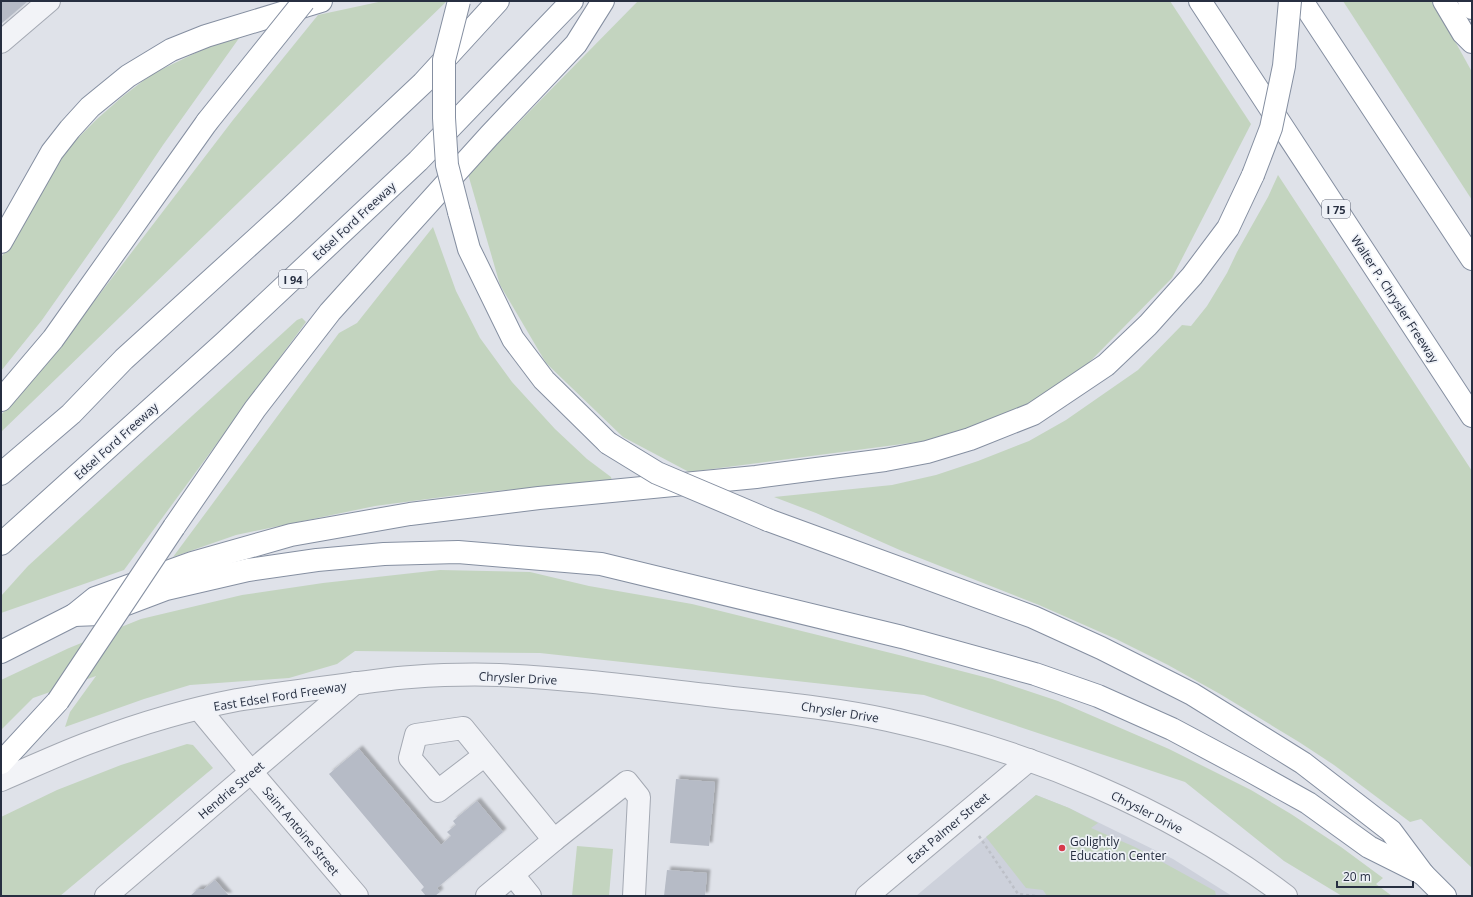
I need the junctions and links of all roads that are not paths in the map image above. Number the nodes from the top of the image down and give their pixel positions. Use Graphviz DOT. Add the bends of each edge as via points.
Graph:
graph roads {
  1 [pos="49,1"];
  2 [pos="288,1"];
  3 [pos="304,1"];
  4 [pos="321,1"];
  5 [pos="459,1"];
  6 [pos="498,1"];
  7 [pos="572,1"];
  8 [pos="603,1"];
  9 [pos="1200,1"];
  10 [pos="1290,1"];
  11 [pos="1302,1"];
  12 [pos="1444,1"];
  13 [pos="1468,1"];
  14 [pos="1472,8"];
  15 [pos="1,42"];
  16 [pos="1472,42"];
  17 [pos="207,122"];
  18 [pos="1,242"];
  19 [pos="1472,259"];
  20 [pos="1,400"];
  21 [pos="1472,416"];
  22 [pos="1,474"];
  23 [pos="1,544"];
  24 [pos="74,615"];
  25 [pos="1,652"];
  26 [pos="355,683"];
  27 [pos="200,710"];
  28 [pos="485,755"];
  29 [pos="1029,760"];
  30 [pos="1,763"];
  31 [pos="252,773"];
  32 [pos="1,780"];
  33 [pos="554,840"];
  34 [pos="1423,874"];
  35 [pos="513,875"];
  36 [pos="106,896"];
  37 [pos="356,896"];
  38 [pos="487,896"];
  39 [pos="530,896"];
  40 [pos="634,896"];
  41 [pos="867,896"];
  42 [pos="1286,896"];
  43 [pos="1445,896"];
  1 -- 15 [label="street"];
  2 -- 17 [label="highway, bridge"];
  3 -- 17 [label="highway, bridge"];
  4 -- 18 [label="highway" via="206,36 171,50 128,76 90,107 56,146"];
  5 -- 34 [label="highway, bridge" via="444,60 444,118 447,165 470,249 513,339 544,380 608,443 658,473 768,520 1033,618 1101,648 1192,694 1302,763 1391,831"];
  6 -- 22 [label="highway" via="423,83 124,359 71,414"];
  7 -- 23 [label="highway, Edsel Ford Freeway / I 94" via="418,161 224,344"];
  8 -- 30 [label="highway, bridge" via="576,44 330,312 255,409 58,701"];
  9 -- 21 [label="highway, Walter P. Chrysler Freeway / I 75"];
  10 -- 24 [label="highway, bridge" via="1284,66 1271,128 1253,175 1228,228 1192,276 1112,360 1032,414 970,439 927,452 885,460 756,477 539,498 410,514 291,535 192,563 95,598"];
  11 -- 19 [label="highway"];
  12 -- 16 [label="highway" via="1463,33"];
  13 -- 14 [label="highway"];
  17 -- 20 [label="highway" via="53,339"];
  24 -- 25 [label="highway"];
  24 -- 34 [label="highway" via="100,614 166,589 248,570 317,560 384,554 458,552 601,564 902,637 1035,674 1098,696 1172,729 1247,769 1308,803 1369,847"];
  26 -- 27 [label="street, East Edsel Ford Freeway" via="235,701"];
  26 -- 29 [label="street, Chrysler Drive" via="411,677 497,675 598,682 814,708 886,720 956,736"];
  26 -- 31 [label="street, Hendrie Street"];
  27 -- 31 [label="street, Saint Antoine Street"];
  27 -- 32 [label="street, East Edsel Ford Freeway" via="93,741"];
  28 -- 33 [label="street"];
  29 -- 41 [label="street, East Palmer Street"];
  29 -- 42 [label="street, Chrysler Drive" via="1092,784 1143,808 1204,842"];
  31 -- 36 [label="street, Hendrie Street"];
  31 -- 37 [label="street, Saint Antoine Street"];
  33 -- 35 [label="street"];
  33 -- 40 [label="street" via="627,782 640,797"];
  34 -- 43 [label="highway"];
  35 -- 38 [label="street"];
  35 -- 39 [label="street"];
}
